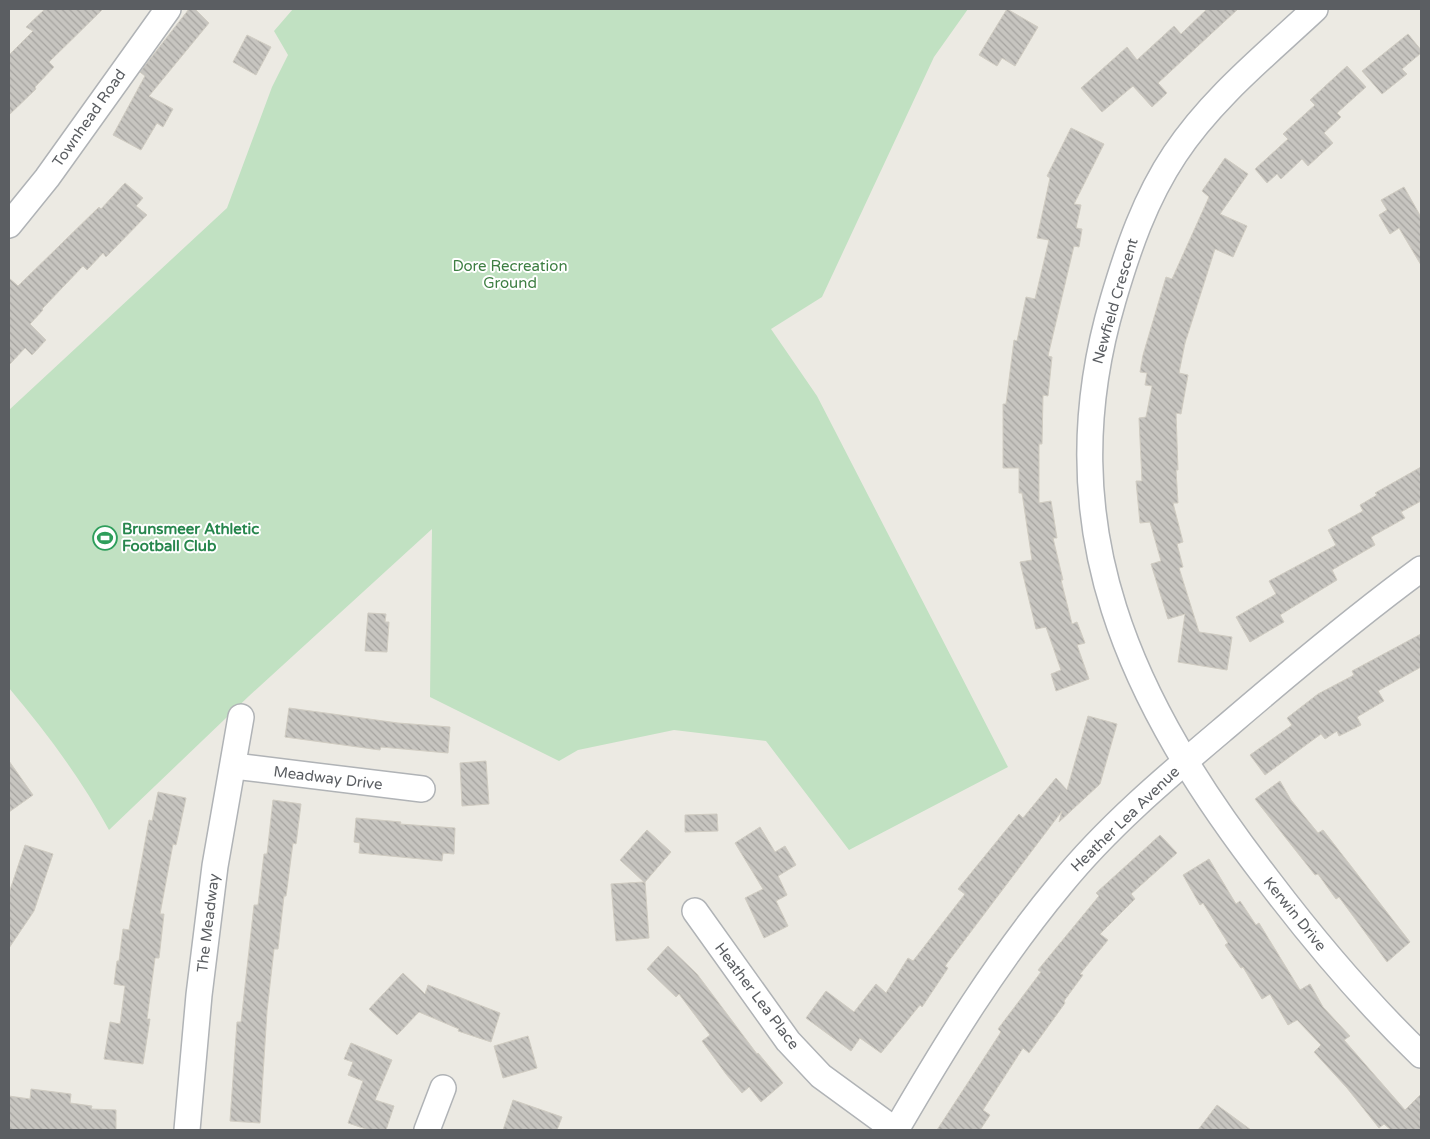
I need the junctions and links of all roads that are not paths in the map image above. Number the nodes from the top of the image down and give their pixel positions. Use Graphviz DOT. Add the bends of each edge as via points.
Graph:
graph roads {
  1 [pos="168,9"];
  2 [pos="1315,9"];
  3 [pos="9,225"];
  4 [pos="1421,569"];
  5 [pos="241,716"];
  6 [pos="1184,762"];
  7 [pos="234,766"];
  8 [pos="422,789"];
  9 [pos="695,912"];
  10 [pos="1421,1055"];
  11 [pos="443,1088"];
  12 [pos="187,1130"];
  13 [pos="427,1130"];
  14 [pos="896,1130"];
  1 -- 3 [label="street, Townhead Road"];
  2 -- 6 [label="street, Newfield Crescent" via="1202,117 1170,160 1136,228 1096,364 1091,404 1090,464 1101,568 1126,644 1163,726"];
  4 -- 6 [label="street, Heather Lea Avenue" via="1305,659"];
  5 -- 7 [label="street, The Meadway"];
  6 -- 10 [label="street, Kerwin Drive" via="1242,847 1294,914 1348,979"];
  6 -- 14 [label="street, Heather Lea Avenue" via="1109,831 1043,907 971,1006"];
  7 -- 8 [label="street, Meadway Drive"];
  7 -- 12 [label="street, The Meadway" via="215,866"];
  9 -- 14 [label="street, Heather Lea Place" via="788,1041 821,1076"];
  11 -- 13 [label="street"];
}
